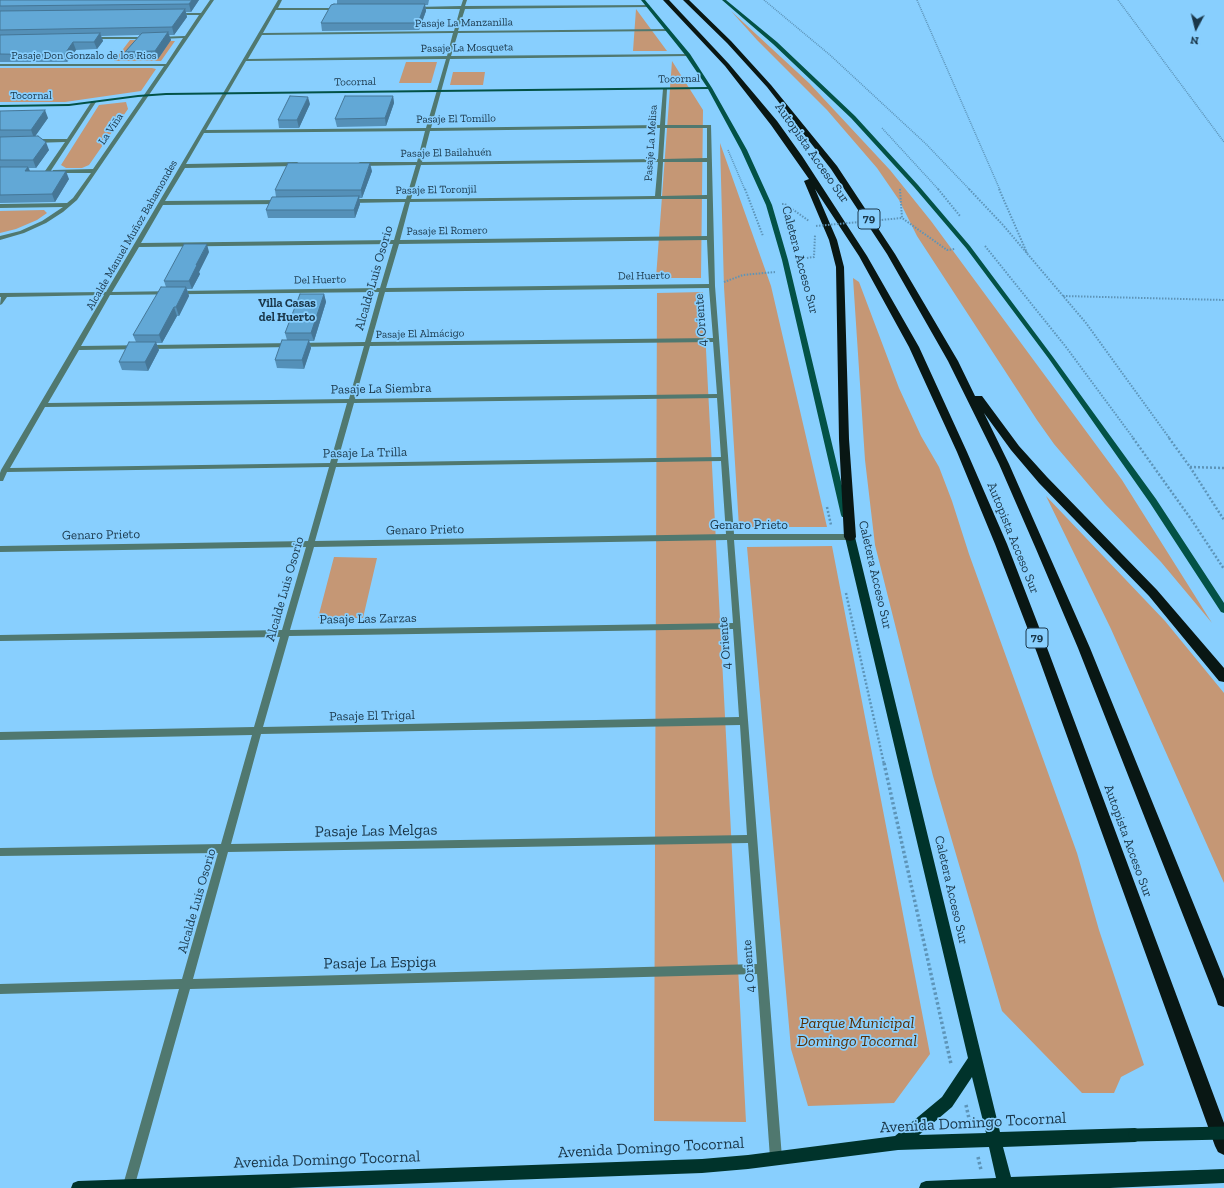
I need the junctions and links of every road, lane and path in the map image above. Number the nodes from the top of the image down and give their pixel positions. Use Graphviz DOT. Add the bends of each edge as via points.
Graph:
graph roads {
  1 [pos="212,0"];
  2 [pos="280,0"];
  3 [pos="643,0"];
  4 [pos="666,0"];
  5 [pos="686,0"];
  6 [pos="724,0"];
  7 [pos="764,0"];
  8 [pos="917,0"];
  9 [pos="1118,0"];
  10 [pos="464,4"];
  11 [pos="649,6"];
  12 [pos="412,8"];
  13 [pos="343,9"];
  14 [pos="275,10"];
  15 [pos="169,14"];
  16 [pos="202,14"];
  17 [pos="668,30"];
  18 [pos="456,32"];
  19 [pos="261,34"];
  20 [pos="186,37"];
  21 [pos="84,38"];
  22 [pos="688,55"];
  23 [pos="449,58"];
  24 [pos="246,60"];
  25 [pos="0,65"];
  26 [pos="167,65"];
  27 [pos="710,88"];
  28 [pos="665,89"];
  29 [pos="439,91"];
  30 [pos="226,94"];
  31 [pos="146,95"];
  32 [pos="94,102"];
  33 [pos="0,106"];
  34 [pos="662,126"];
  35 [pos="709,126"];
  36 [pos="429,129"];
  37 [pos="204,132"];
  38 [pos="69,140"];
  39 [pos="30,141"];
  40 [pos="1224,142"];
  41 [pos="727,149"];
  42 [pos="798,156"];
  43 [pos="660,160"];
  44 [pos="709,160"];
  45 [pos="419,163"];
  46 [pos="304,164"];
  47 [pos="351,164"];
  48 [pos="184,166"];
  49 [pos="48,171"];
  50 [pos="95,171"];
  51 [pos="41,172"];
  52 [pos="900,191"];
  53 [pos="709,197"];
  54 [pos="658,198"];
  55 [pos="408,200"];
  56 [pos="344,201"];
  57 [pos="289,202"];
  58 [pos="162,203"];
  59 [pos="785,204"];
  60 [pos="68,205"];
  61 [pos="0,206"];
  62 [pos="902,218"];
  63 [pos="810,221"];
  64 [pos="0,238"];
  65 [pos="710,238"];
  66 [pos="764,238"];
  67 [pos="397,242"];
  68 [pos="137,245"];
  69 [pos="944,248"];
  70 [pos="1028,256"];
  71 [pos="814,257"];
  72 [pos="773,267"];
  73 [pos="788,271"];
  74 [pos="774,272"];
  75 [pos="775,277"];
  76 [pos="712,286"];
  77 [pos="383,290"];
  78 [pos="109,293"];
  79 [pos="3,294"];
  80 [pos="1062,296"];
  81 [pos="1224,300"];
  82 [pos="0,303"];
  83 [pos="716,340"];
  84 [pos="367,344"];
  85 [pos="77,348"];
  86 [pos="953,361"];
  87 [pos="720,396"];
  88 [pos="351,401"];
  89 [pos="43,406"];
  90 [pos="724,459"];
  91 [pos="333,465"];
  92 [pos="1190,467"];
  93 [pos="1224,468"];
  94 [pos="5,470"];
  95 [pos="0,479"];
  96 [pos="827,505"];
  97 [pos="1224,520"];
  98 [pos="730,537"];
  99 [pos="834,537"];
  100 [pos="850,537"];
  101 [pos="311,544"];
  102 [pos="0,549"];
  103 [pos="846,591"];
  104 [pos="1224,610"];
  105 [pos="737,626"];
  106 [pos="285,633"];
  107 [pos="0,638"];
  108 [pos="1224,677"];
  109 [pos="744,721"];
  110 [pos="258,731"];
  111 [pos="0,736"];
  112 [pos="752,839"];
  113 [pos="224,848"];
  114 [pos="0,852"];
  115 [pos="762,969"];
  116 [pos="186,984"];
  117 [pos="0,989"];
  118 [pos="1224,999"];
  119 [pos="975,1060"];
  120 [pos="959,1086"];
  121 [pos="1224,1132"];
  122 [pos="994,1138"];
  123 [pos="974,1139"];
  124 [pos="898,1143"];
  125 [pos="1224,1146"];
  126 [pos="776,1158"];
  127 [pos="1224,1176"];
  128 [pos="129,1185"];
  129 [pos="984,1185"];
  130 [pos="1006,1186"];
  131 [pos="78,1188"];
  132 [pos="926,1188"];
  1 -- 16 [label="street, La Viña"];
  2 -- 14 [label="street, Alcalde Manuel Muñoz Bahamondes"];
  3 -- 11 [label="main road, Caletera Acceso Sur"];
  4 -- 42 [label="highway, Autopista Acceso Sur / 79" via="727,65"];
  5 -- 86 [label="highway, Autopista Acceso Sur / 79" via="749,63 829,162 891,254"];
  6 -- 104 [label="main road" via="775,43 848,112 968,247 1141,483"];
  7 -- 70 [label="path" via="830,55 926,144 1003,225"];
  8 -- 70 [label="path"];
  9 -- 40 [label="path"];
  10 -- 11 [label="street"];
  10 -- 12 [label="street"];
  10 -- 18 [label="street, Alcalde Luis Osorio"];
  11 -- 17 [label="main road, Caletera Acceso Sur"];
  13 -- 14 [label="street"];
  14 -- 19 [label="street, Alcalde Manuel Muñoz Bahamondes"];
  15 -- 16 [label="street"];
  16 -- 20 [label="street, La Viña"];
  17 -- 18 [label="street, Pasaje La Manzanilla"];
  17 -- 22 [label="main road, Caletera Acceso Sur"];
  18 -- 19 [label="street, Pasaje La Manzanilla"];
  18 -- 23 [label="street, Alcalde Luis Osorio"];
  19 -- 24 [label="street, Alcalde Manuel Muñoz Bahamondes"];
  20 -- 21 [label="street"];
  20 -- 26 [label="street, La Viña"];
  22 -- 23 [label="street, Pasaje La Mosqueta"];
  22 -- 27 [label="main road, Caletera Acceso Sur"];
  23 -- 24 [label="street, Pasaje La Mosqueta"];
  23 -- 29 [label="street, Alcalde Luis Osorio"];
  24 -- 30 [label="street, Alcalde Manuel Muñoz Bahamondes"];
  25 -- 26 [label="street, Pasaje Don Gonzalo de los Rios"];
  26 -- 31 [label="street, La Viña"];
  27 -- 28 [label="main road, Tocornal"];
  27 -- 73 [label="main road, Caletera Acceso Sur" via="733,127 759,181"];
  28 -- 29 [label="main road, Tocornal"];
  28 -- 34 [label="street, Pasaje La Melisa"];
  29 -- 30 [label="main road, Tocornal"];
  29 -- 36 [label="street, Alcalde Luis Osorio"];
  30 -- 31 [label="main road, Tocornal"];
  30 -- 37 [label="street, Alcalde Manuel Muñoz Bahamondes"];
  31 -- 32 [label="main road, Tocornal"];
  31 -- 50 [label="street, La Viña"];
  32 -- 33 [label="main road, Tocornal" via="53,106"];
  32 -- 38 [label="street"];
  34 -- 35 [label="street, Pasaje El Tomillo"];
  34 -- 36 [label="street, Pasaje El Tomillo"];
  34 -- 43 [label="street, Pasaje La Melisa"];
  35 -- 44 [label="street, 4 Oriente"];
  36 -- 37 [label="street, Pasaje El Tomillo"];
  36 -- 45 [label="street, Alcalde Luis Osorio"];
  37 -- 48 [label="street, Alcalde Manuel Muñoz Bahamondes"];
  38 -- 39 [label="street"];
  38 -- 49 [label="street"];
  41 -- 66 [label="path"];
  42 -- 100 [label="highway" via="828,227 840,267 844,439"];
  42 -- 125 [label="highway, Autopista Acceso Sur / 79" via="838,215 890,302 938,397 962,452 1043,653"];
  43 -- 44 [label="street, Pasaje El Bailahuén"];
  43 -- 45 [label="street, Pasaje El Bailahuén"];
  43 -- 54 [label="street, Pasaje La Melisa"];
  44 -- 53 [label="street, 4 Oriente"];
  45 -- 47 [label="street, Pasaje El Bailahuén"];
  45 -- 55 [label="street, Alcalde Luis Osorio"];
  46 -- 48 [label="street"];
  48 -- 58 [label="street, Alcalde Manuel Muñoz Bahamondes"];
  49 -- 50 [label="street"];
  49 -- 51 [label="street"];
  50 -- 60 [label="street, La Viña"];
  52 -- 62 [label="path"];
  53 -- 54 [label="street, Pasaje El Toronjil"];
  53 -- 65 [label="street, 4 Oriente"];
  54 -- 55 [label="street, Pasaje El Toronjil"];
  55 -- 56 [label="street, Pasaje El Toronjil"];
  55 -- 67 [label="street, Alcalde Luis Osorio"];
  57 -- 58 [label="street"];
  58 -- 68 [label="street, Alcalde Manuel Muñoz Bahamondes"];
  59 -- 63 [label="path"];
  60 -- 61 [label="street"];
  60 -- 64 [label="street, La Viña" via="53,217 33,227"];
  62 -- 69 [label="path"];
  62 -- 71 [label="path, bridge" via="816,226"];
  65 -- 67 [label="street, Pasaje El Romero"];
  65 -- 76 [label="street, 4 Oriente"];
  67 -- 68 [label="street, Pasaje El Romero"];
  67 -- 77 [label="street, Alcalde Luis Osorio"];
  68 -- 78 [label="street, Alcalde Manuel Muñoz Bahamondes"];
  70 -- 80 [label="path"];
  72 -- 74 [label="path"];
  73 -- 74 [label="path"];
  73 -- 100 [label="main road, Caletera Acceso Sur"];
  74 -- 75 [label="path"];
  74 -- 76 [label="path" via="743,275"];
  76 -- 77 [label="street, Del Huerto"];
  76 -- 83 [label="street, 4 Oriente"];
  77 -- 78 [label="street, Del Huerto"];
  77 -- 84 [label="street, Alcalde Luis Osorio"];
  78 -- 79 [label="street, Del Huerto"];
  78 -- 85 [label="street, Alcalde Manuel Muñoz Bahamondes"];
  79 -- 82 [label="street"];
  80 -- 81 [label="path"];
  80 -- 92 [label="path" via="1086,323"];
  83 -- 84 [label="street, Pasaje El Almácigo"];
  83 -- 87 [label="street, 4 Oriente"];
  84 -- 85 [label="street, Pasaje El Almácigo"];
  84 -- 88 [label="street, Alcalde Luis Osorio"];
  85 -- 89 [label="street, Alcalde Manuel Muñoz Bahamondes"];
  86 -- 108 [label="highway" via="992,417 1043,480 1153,593"];
  86 -- 118 [label="highway, Autopista Acceso Sur / 79" via="1042,548"];
  87 -- 88 [label="street, Pasaje La Siembra"];
  87 -- 90 [label="street, 4 Oriente"];
  88 -- 89 [label="street, Pasaje La Siembra"];
  88 -- 91 [label="street, Alcalde Luis Osorio"];
  89 -- 94 [label="street, Alcalde Manuel Muñoz Bahamondes"];
  90 -- 91 [label="street, Pasaje La Trilla"];
  90 -- 98 [label="street, 4 Oriente"];
  91 -- 94 [label="street, Pasaje La Trilla"];
  91 -- 101 [label="street, Alcalde Luis Osorio"];
  92 -- 93 [label="path"];
  92 -- 97 [label="path"];
  94 -- 95 [label="street, Alcalde Manuel Muñoz Bahamondes"];
  96 -- 99 [label="path"];
  98 -- 99 [label="street, Genaro Prieto"];
  98 -- 101 [label="street, Genaro Prieto"];
  98 -- 105 [label="street, 4 Oriente"];
  99 -- 100 [label="street, Genaro Prieto"];
  100 -- 119 [label="main road, Caletera Acceso Sur"];
  101 -- 102 [label="street, Genaro Prieto"];
  101 -- 106 [label="street, Alcalde Luis Osorio"];
  103 -- 120 [label="path" via="950,1063"];
  105 -- 106 [label="street, Pasaje Las Zarzas"];
  105 -- 109 [label="street, 4 Oriente"];
  106 -- 107 [label="street, Pasaje Las Zarzas"];
  106 -- 110 [label="street, Alcalde Luis Osorio"];
  109 -- 110 [label="street, Pasaje El Trigal"];
  109 -- 112 [label="street, 4 Oriente"];
  110 -- 111 [label="street, Pasaje El Trigal"];
  110 -- 113 [label="street, Alcalde Luis Osorio"];
  112 -- 113 [label="street, Pasaje Las Melgas"];
  112 -- 115 [label="street, 4 Oriente"];
  113 -- 114 [label="street, Pasaje Las Melgas"];
  113 -- 116 [label="street, Alcalde Luis Osorio"];
  115 -- 116 [label="street, Pasaje La Espiga"];
  115 -- 126 [label="street, 4 Oriente"];
  116 -- 117 [label="street, Pasaje La Espiga"];
  116 -- 128 [label="street, Alcalde Luis Osorio"];
  119 -- 120 [label="main road"];
  119 -- 122 [label="main road, Caletera Acceso Sur"];
  120 -- 123 [label="path"];
  120 -- 124 [label="main road" via="947,1102"];
  121 -- 122 [label="main road, Avenida Domingo Tocornal, bridge"];
  122 -- 123 [label="main road, Avenida Domingo Tocornal"];
  122 -- 130 [label="main road, Caletera Acceso Sur"];
  123 -- 124 [label="main road, Avenida Domingo Tocornal"];
  123 -- 129 [label="path"];
  124 -- 126 [label="main road, Avenida Domingo Tocornal"];
  126 -- 128 [label="main road, Avenida Domingo Tocornal" via="702,1166"];
  127 -- 130 [label="main road"];
  128 -- 131 [label="main road, Avenida Domingo Tocornal"];
  129 -- 130 [label="main road"];
  129 -- 132 [label="main road"];
}
